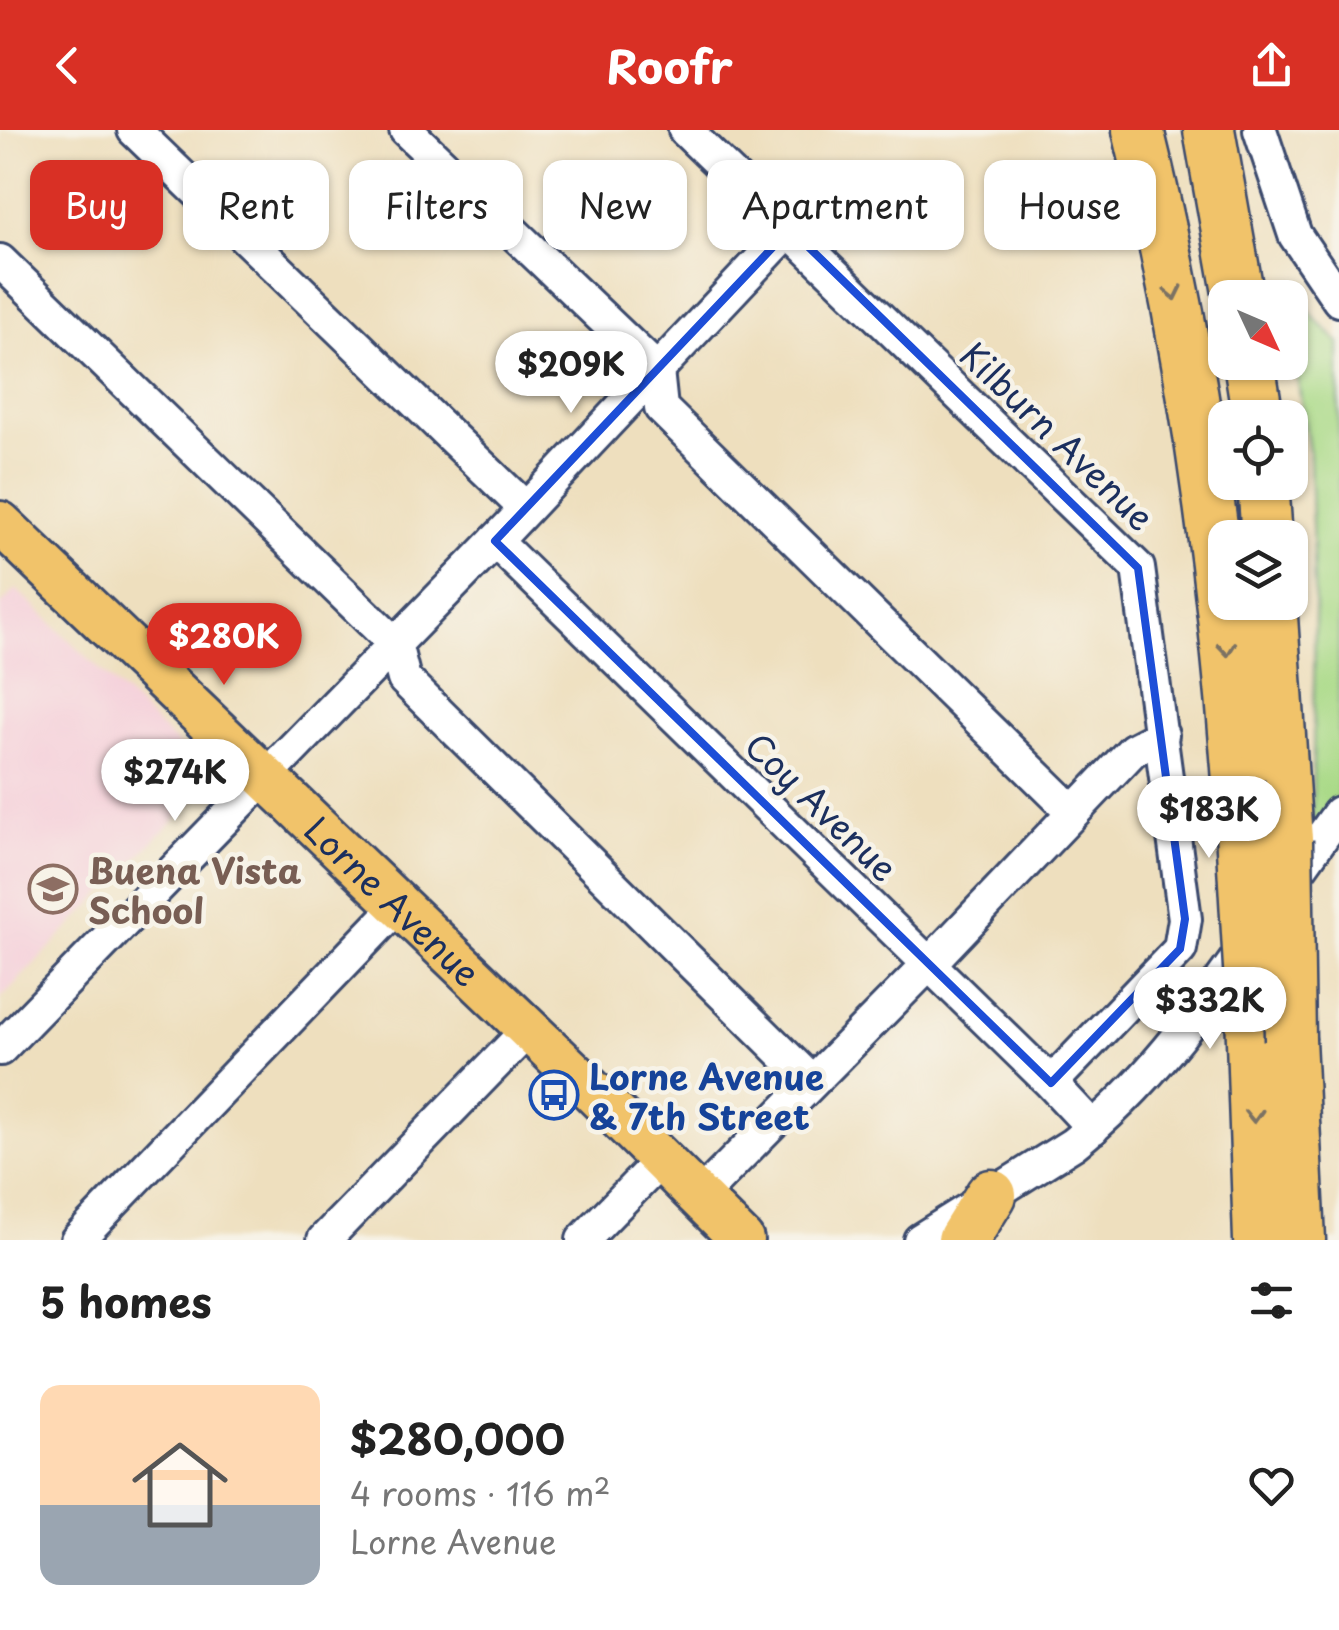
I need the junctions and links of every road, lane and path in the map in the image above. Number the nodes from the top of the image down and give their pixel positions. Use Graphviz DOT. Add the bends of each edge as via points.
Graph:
graph roads {
  1 [pos="134,130"];
  2 [pos="406,130"];
  3 [pos="685,130"];
  4 [pos="1138,130"];
  5 [pos="1208,130"];
  6 [pos="1260,130"];
  7 [pos="716,160"];
  8 [pos="771,250"];
  9 [pos="811,250"];
  10 [pos="0,261"];
  11 [pos="1237,280"];
  12 [pos="1339,300"];
  13 [pos="656,370"];
  14 [pos="526,508"];
  15 [pos="6,540"];
  16 [pos="495,541"];
  17 [pos="1272,620"];
  18 [pos="395,644"];
  19 [pos="1162,735"];
  20 [pos="264,777"];
  21 [pos="1072,810"];
  22 [pos="1337,820"];
  23 [pos="400,905"];
  24 [pos="928,966"];
  25 [pos="528,1030"];
  26 [pos="0,1049"];
  27 [pos="811,1081"];
  28 [pos="1051,1083"];
  29 [pos="1093,1128"];
  30 [pos="662,1159"];
  31 [pos="992,1195"];
  32 [pos="698,1196"];
  33 [pos="77,1240"];
  34 [pos="324,1240"];
  35 [pos="583,1240"];
  36 [pos="742,1240"];
  37 [pos="920,1240"];
  38 [pos="963,1240"];
  39 [pos="1259,1240"];
  40 [pos="1300,1240"];
  1 -- 14 [label="street"];
  2 -- 13 [label="street"];
  3 -- 7 [label="street, Kilburn Avenue"];
  4 -- 39 [label="highway, one-way, bridge" via="1185,345 1219,576 1238,781"];
  5 -- 11 [label="highway"];
  6 -- 12 [label="street" via="1295,235"];
  8 -- 13 [label="street"];
  9 -- 19 [label="street, Kilburn Avenue" via="1138,568"];
  10 -- 18 [label="street"];
  13 -- 14 [label="street"];
  13 -- 21 [label="street" via="661,408"];
  14 -- 16 [label="street"];
  15 -- 20 [label="main road, Lorne Avenue"];
  16 -- 18 [label="street"];
  16 -- 24 [label="street, Coy Avenue"];
  17 -- 40 [label="highway, bridge" via="1288,840"];
  18 -- 20 [label="street"];
  18 -- 27 [label="street" via="404,678"];
  19 -- 21 [label="street" via="1133,750"];
  19 -- 28 [label="street, Kilburn Avenue" via="1185,919 1180,950"];
  20 -- 23 [label="main road, Lorne Avenue"];
  20 -- 26 [label="street"];
  21 -- 24 [label="street"];
  22 -- 29 [label="street" via="1182,1037"];
  23 -- 25 [label="main road, Lorne Avenue"];
  23 -- 33 [label="street"];
  24 -- 27 [label="street"];
  24 -- 28 [label="street, Coy Avenue"];
  25 -- 30 [label="main road, Lorne Avenue"];
  25 -- 34 [label="street"];
  27 -- 32 [label="street"];
  28 -- 29 [label="street, Coy Avenue"];
  29 -- 31 [label="street"];
  30 -- 32 [label="main road, Lorne Avenue"];
  30 -- 35 [label="street"];
  31 -- 37 [label="street"];
  31 -- 38 [label="highway"];
  32 -- 36 [label="main road, Lorne Avenue"];
}
